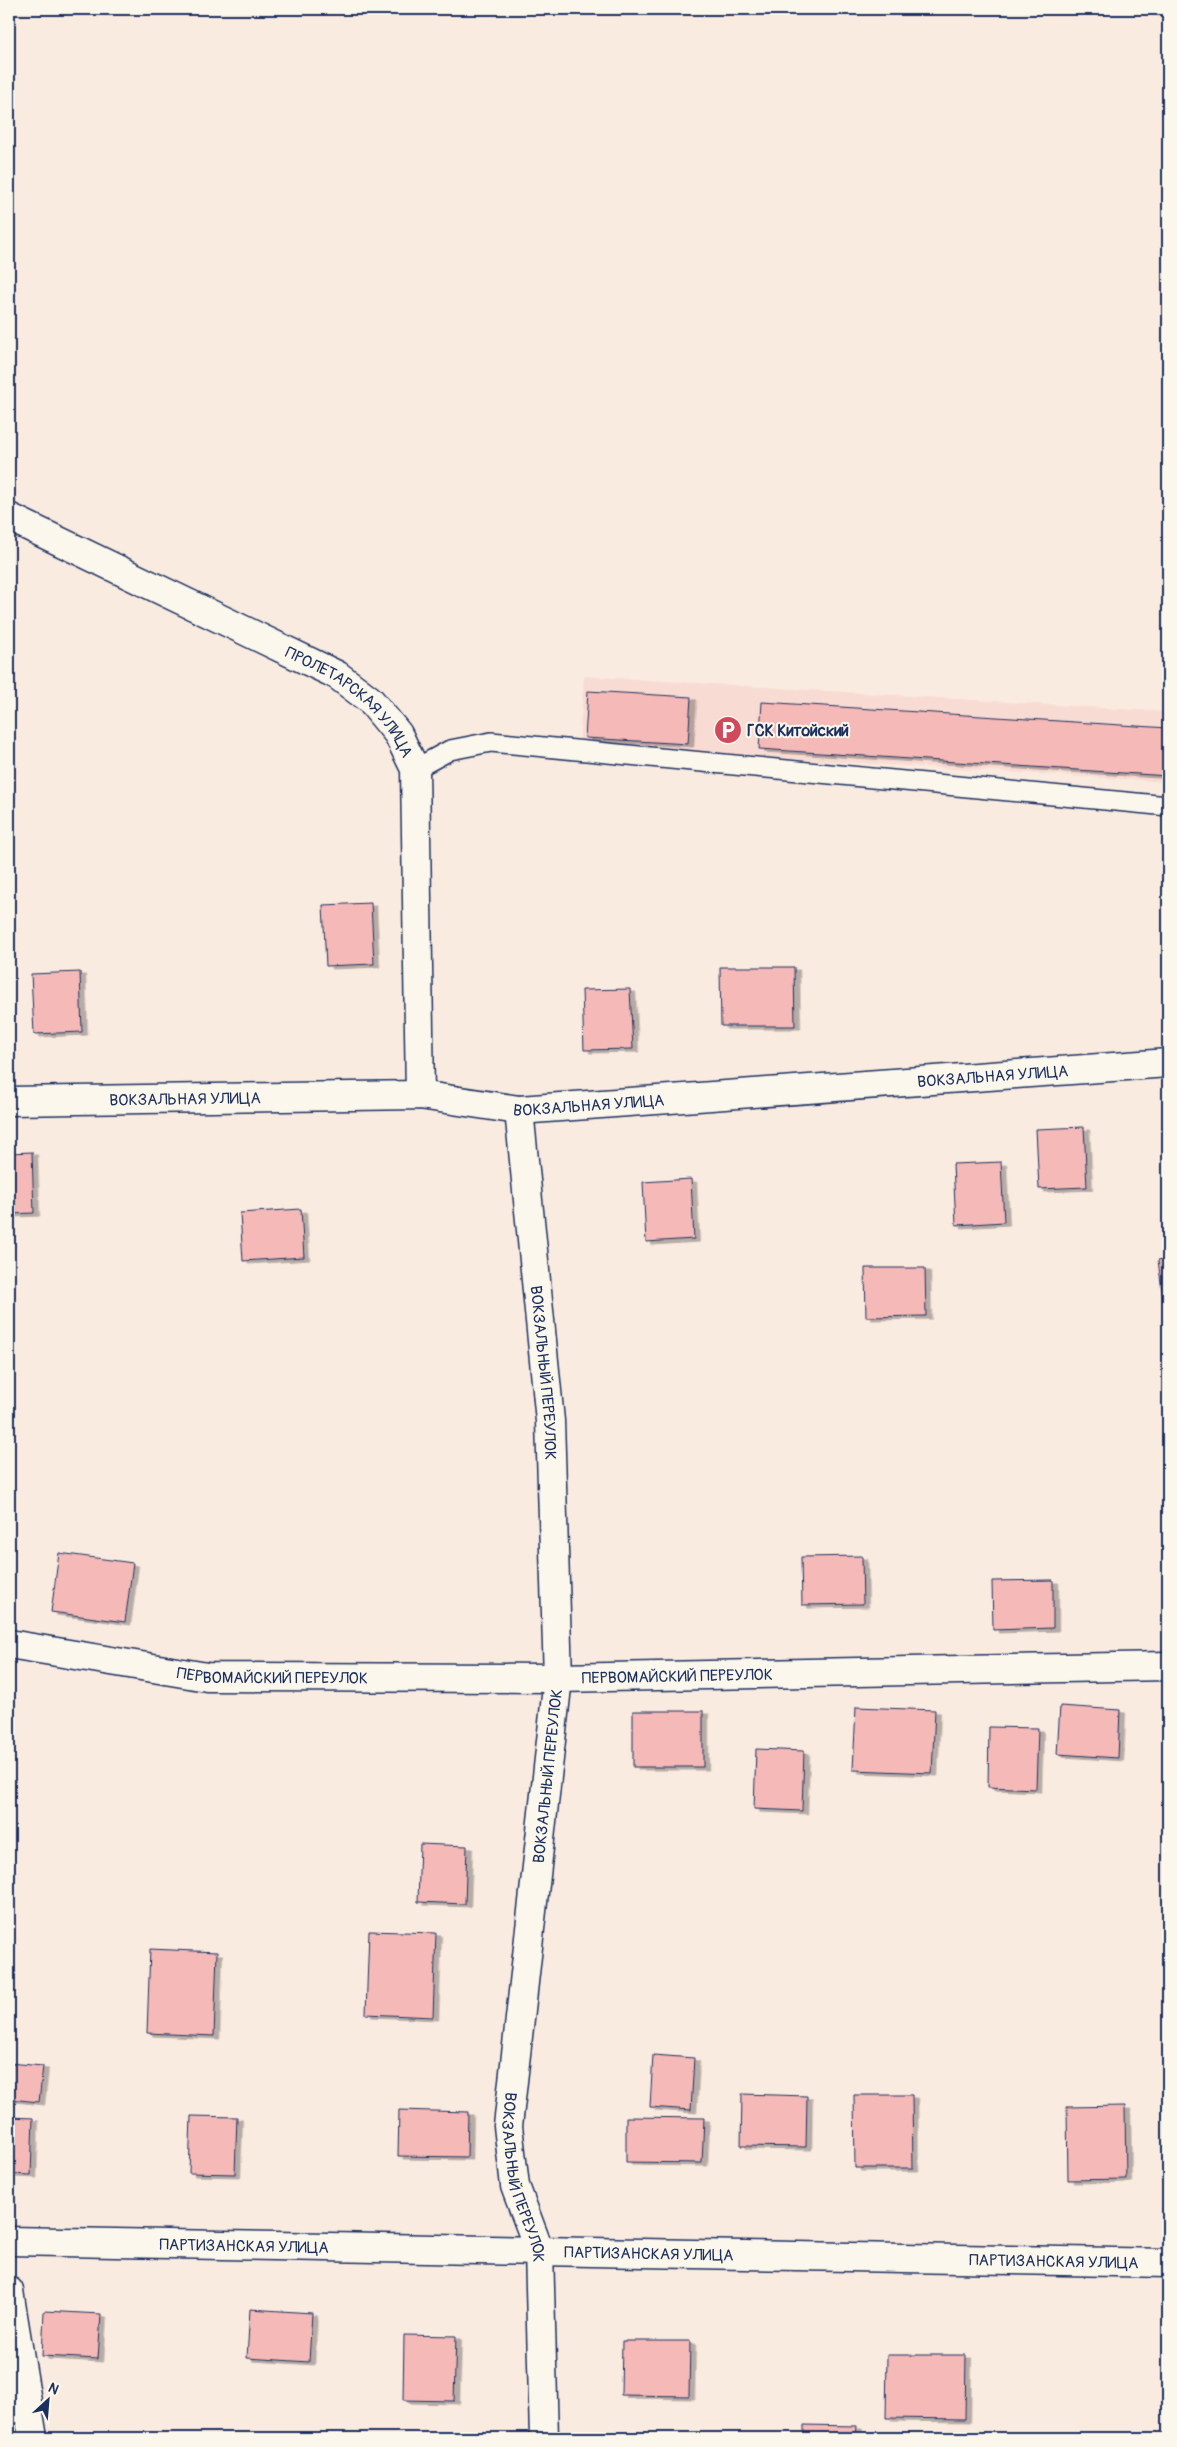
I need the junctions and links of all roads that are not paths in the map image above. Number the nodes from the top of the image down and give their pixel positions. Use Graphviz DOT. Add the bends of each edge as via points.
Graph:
graph roads {
  1 [pos="9,517"];
  2 [pos="415,769"];
  3 [pos="1168,806"];
  4 [pos="1168,1063"];
  5 [pos="420,1095"];
  6 [pos="9,1101"];
  7 [pos="519,1110"];
  8 [pos="9,1644"];
  9 [pos="1168,1666"];
  10 [pos="558,1678"];
  11 [pos="9,2241"];
  12 [pos="539,2250"];
  13 [pos="1168,2263"];
  14 [pos="9,2291"];
  15 [pos="33,2438"];
  16 [pos="544,2438"];
  1 -- 2 [label="street, ПРОЛЕТАРСКАЯ УЛИЦА" via="337,674 370,700 398,734"];
  2 -- 3 [label="lane" via="450,750 491,742"];
  2 -- 5 [label="street, ПРОЛЕТАРСКАЯ УЛИЦА"];
  4 -- 7 [label="street, ВОКЗАЛЬНАЯ УЛИЦА"];
  5 -- 6 [label="street, ВОКЗАЛЬНАЯ УЛИЦА"];
  5 -- 7 [label="street, ВОКЗАЛЬНАЯ УЛИЦА"];
  7 -- 10 [label="street, ВОКЗАЛЬНЫЙ ПЕРЕУЛОК" via="550,1421"];
  8 -- 10 [label="street, ПЕРВОМАЙСКИЙ ПЕРЕУЛОК" via="207,1677"];
  9 -- 10 [label="street, ПЕРВОМАЙСКИЙ ПЕРЕУЛОК"];
  10 -- 12 [label="street, ВОКЗАЛЬНЫЙ ПЕРЕУЛОК" via="508,2126 516,2186"];
  11 -- 12 [label="street, ПАРТИЗАНСКАЯ УЛИЦА"];
  12 -- 13 [label="street, ПАРТИЗАНСКАЯ УЛИЦА"];
  12 -- 16 [label="street, ВОКЗАЛЬНЫЙ ПЕРЕУЛОК"];
  14 -- 15 [label="street"];
}
